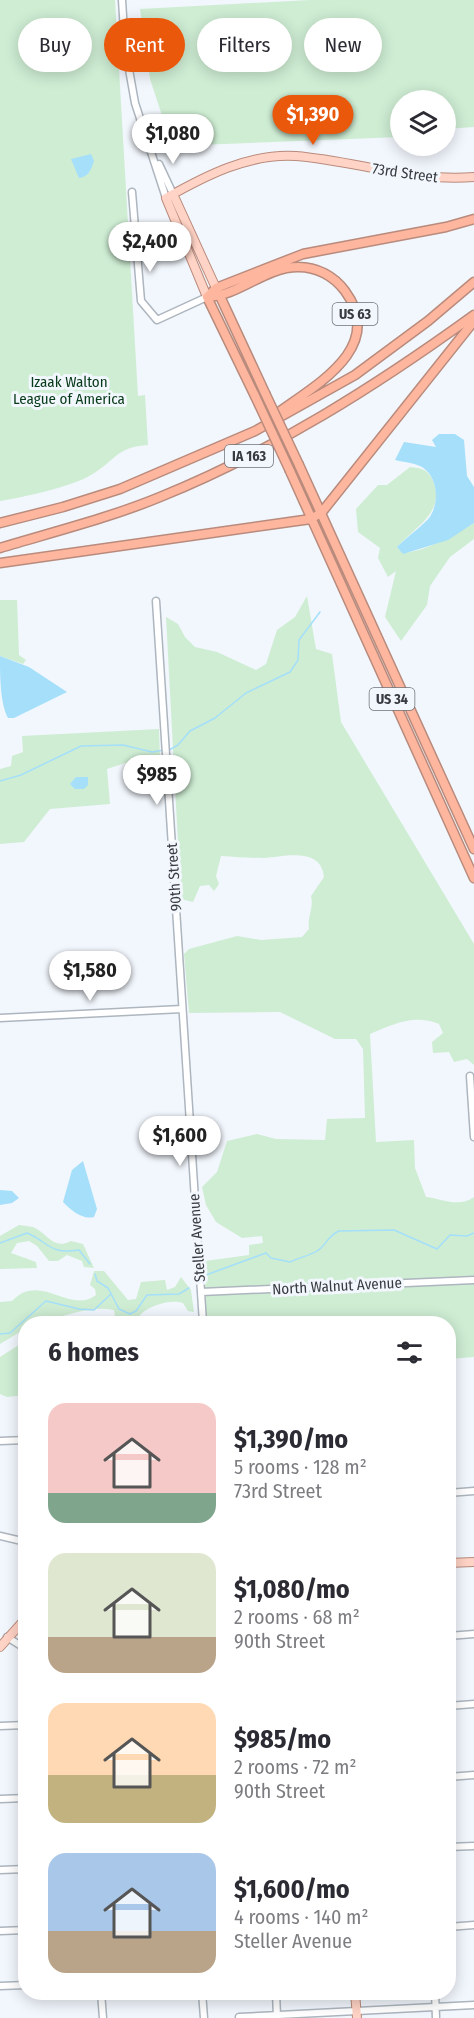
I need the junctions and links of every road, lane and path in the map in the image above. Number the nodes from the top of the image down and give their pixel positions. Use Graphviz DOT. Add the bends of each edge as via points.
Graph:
graph roads {
  1 [pos="122,0"];
  2 [pos="474,177"];
  3 [pos="132,192"];
  4 [pos="170,196"];
  5 [pos="474,219"];
  6 [pos="474,282"];
  7 [pos="216,288"];
  8 [pos="207,297"];
  9 [pos="220,297"];
  10 [pos="474,315"];
  11 [pos="474,321"];
  12 [pos="255,431"];
  13 [pos="322,512"];
  14 [pos="311,519"];
  15 [pos="0,523"];
  16 [pos="0,548"];
  17 [pos="0,563"];
  18 [pos="156,601"];
  19 [pos="474,849"];
  20 [pos="474,878"];
  21 [pos="182,1009"];
  22 [pos="0,1018"];
  23 [pos="470,1076"];
  24 [pos="474,1137"];
  25 [pos="474,1280"];
  26 [pos="201,1292"];
  27 [pos="203,1316"];
  28 [pos="18,1440"];
  29 [pos="0,1441"];
  30 [pos="474,1491"];
  31 [pos="456,1492"];
  32 [pos="0,1536"];
  33 [pos="18,1540"];
  34 [pos="474,1562"];
  35 [pos="456,1563"];
  36 [pos="18,1626"];
  37 [pos="474,1634"];
  38 [pos="456,1635"];
  39 [pos="8,1637"];
  40 [pos="18,1644"];
  41 [pos="0,1647"];
  42 [pos="474,1704"];
  43 [pos="456,1705"];
  44 [pos="18,1725"];
  45 [pos="0,1726"];
  46 [pos="474,1775"];
  47 [pos="456,1776"];
  48 [pos="18,1798"];
  49 [pos="0,1799"];
  50 [pos="474,1846"];
  51 [pos="456,1847"];
  52 [pos="18,1869"];
  53 [pos="0,1870"];
  54 [pos="474,1925"];
  55 [pos="456,1926"];
  56 [pos="18,1930"];
  57 [pos="0,1931"];
  58 [pos="18,1985"];
  59 [pos="0,1986"];
  60 [pos="102,2000"];
  61 [pos="203,2000"];
  62 [pos="276,2000"];
  63 [pos="436,2000"];
  64 [pos="474,2005"];
  65 [pos="436,2007"];
  66 [pos="356,2014"];
  67 [pos="277,2016"];
  68 [pos="239,2017"];
  69 [pos="103,2018"];
  70 [pos="204,2018"];
  71 [pos="436,2018"];
  1 -- 4 [label="street" via="135,103"];
  2 -- 4 [label="main road, 73rd Street" via="422,177 294,156 236,165"];
  3 -- 8 [label="street" via="141,301 156,320"];
  4 -- 7 [label="main road"];
  4 -- 8 [label="main road"];
  5 -- 7 [label="highway" via="303,254"];
  6 -- 12 [label="highway, IA 163" via="355,375"];
  7 -- 8 [label="highway"];
  7 -- 9 [label="highway"];
  8 -- 9 [label="highway"];
  8 -- 14 [label="highway, US 34, bridge"];
  9 -- 12 [label="highway, US 63" via="277,271 304,267 335,280 354,309 356,334 347,358"];
  9 -- 13 [label="highway, bridge"];
  10 -- 16 [label="highway, IA 163" via="319,419 216,473 159,498"];
  11 -- 13 [label="highway"];
  12 -- 15 [label="highway, US 63" via="120,489"];
  13 -- 14 [label="highway"];
  13 -- 19 [label="highway, US 34"];
  14 -- 17 [label="highway"];
  14 -- 20 [label="highway, US 34"];
  18 -- 21 [label="street, 90th Street"];
  21 -- 22 [label="street"];
  21 -- 26 [label="street, Steller Avenue"];
  23 -- 24 [label="street"];
  25 -- 26 [label="street, North Walnut Avenue"];
  26 -- 27 [label="street, Steller Avenue"];
  28 -- 29 [label="street"];
  30 -- 31 [label="street"];
  32 -- 33 [label="street"];
  34 -- 35 [label="main road"];
  36 -- 39 [label="main road"];
  37 -- 38 [label="street"];
  39 -- 40 [label="street"];
  39 -- 41 [label="main road"];
  42 -- 43 [label="street"];
  44 -- 45 [label="street"];
  46 -- 47 [label="street"];
  48 -- 49 [label="street"];
  50 -- 51 [label="street"];
  52 -- 53 [label="street"];
  54 -- 55 [label="street"];
  56 -- 57 [label="street"];
  58 -- 59 [label="street"];
  60 -- 69 [label="street"];
  61 -- 70 [label="street"];
  62 -- 67 [label="street"];
  63 -- 65 [label="street"];
  64 -- 65 [label="street"];
  65 -- 66 [label="street"];
  65 -- 71 [label="street"];
  66 -- 67 [label="street"];
  67 -- 68 [label="street"];
}
